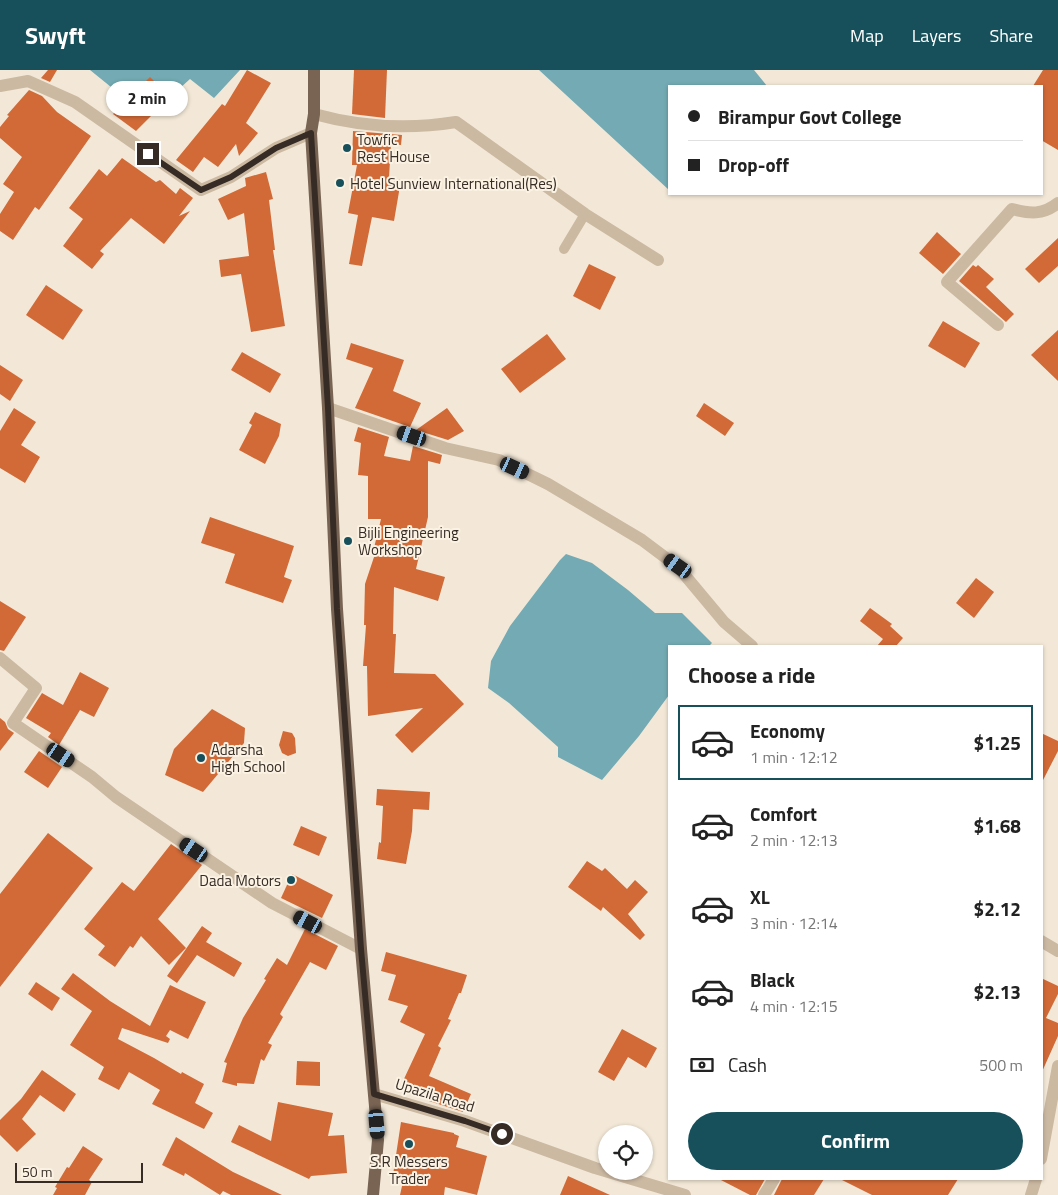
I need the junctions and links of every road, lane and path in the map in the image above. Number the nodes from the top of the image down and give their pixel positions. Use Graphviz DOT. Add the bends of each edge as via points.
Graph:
graph roads {
  1 [pos="314,70"];
  2 [pos="0,86"];
  3 [pos="314,114"];
  4 [pos="311,133"];
  5 [pos="1058,203"];
  6 [pos="585,214"];
  7 [pos="564,248"];
  8 [pos="658,260"];
  9 [pos="998,325"];
  10 [pos="328,408"];
  11 [pos="751,645"];
  12 [pos="0,658"];
  13 [pos="1043,942"];
  14 [pos="361,949"];
  15 [pos="1058,951"];
  16 [pos="1058,1066"];
  17 [pos="374,1094"];
  18 [pos="1043,1148"];
  19 [pos="773,1180"];
  20 [pos="1036,1180"];
  21 [pos="373,1195"];
  22 [pos="685,1195"];
  23 [pos="764,1195"];
  24 [pos="1030,1195"];
  1 -- 3 [label="main road"];
  2 -- 4 [label="street" via="28,81 75,102 201,190 231,177 276,148"];
  3 -- 4 [label="main road"];
  3 -- 6 [label="street" via="342,122 393,127 456,122"];
  4 -- 10 [label="main road"];
  5 -- 9 [label="street" via="1051,209 1030,214 1012,209 947,282"];
  6 -- 7 [label="lane"];
  6 -- 8 [label="street"];
  10 -- 11 [label="street" via="445,448 499,460 548,484 642,540 678,566 724,622"];
  10 -- 14 [label="main road" via="337,609"];
  12 -- 14 [label="street" via="36,688 13,723 272,903"];
  13 -- 15 [label="street"];
  14 -- 17 [label="main road"];
  16 -- 18 [label="street"];
  17 -- 21 [label="main road" via="378,1140"];
  17 -- 22 [label="street, Upazila Road"];
  19 -- 23 [label="street"];
  20 -- 24 [label="street"];
}
